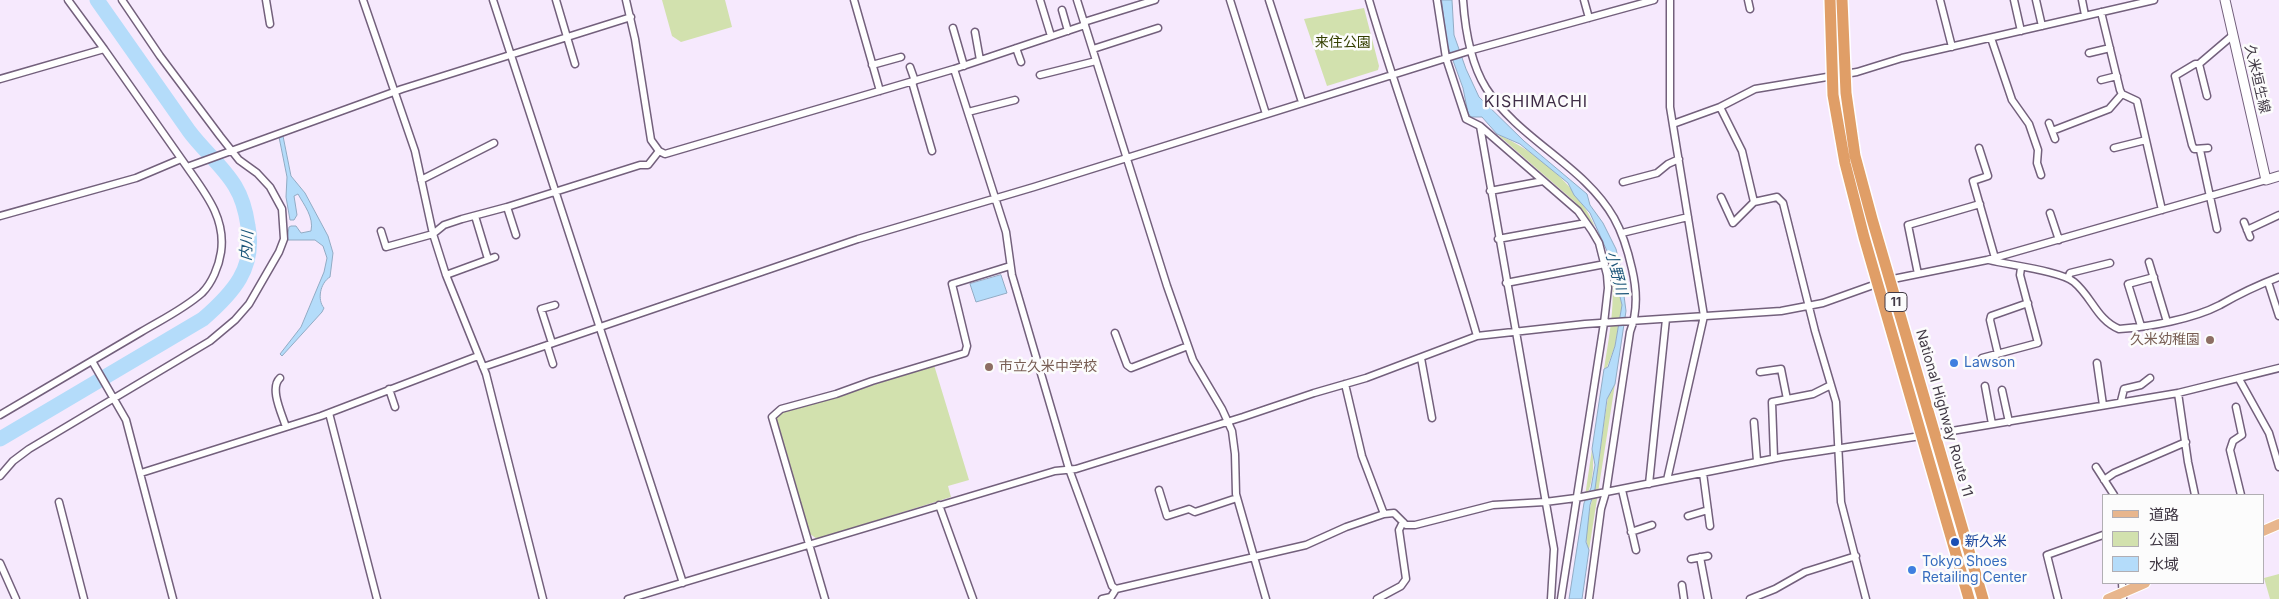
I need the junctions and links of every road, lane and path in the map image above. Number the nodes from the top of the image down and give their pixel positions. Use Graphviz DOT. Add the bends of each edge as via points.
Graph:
graph roads {
  1 [pos="68,0"];
  2 [pos="122,0"];
  3 [pos="266,0"];
  4 [pos="363,0"];
  5 [pos="493,0"];
  6 [pos="556,0"];
  7 [pos="626,0"];
  8 [pos="854,0"];
  9 [pos="1040,0"];
  10 [pos="1077,0"];
  11 [pos="1155,0"];
  12 [pos="1230,0"];
  13 [pos="1269,0"];
  14 [pos="1369,0"];
  15 [pos="1437,0"];
  16 [pos="1463,0"];
  17 [pos="1584,0"];
  18 [pos="1654,0"];
  19 [pos="1670,0"];
  20 [pos="1748,0"];
  21 [pos="1830,0"];
  22 [pos="1842,0"];
  23 [pos="1940,0"];
  24 [pos="2014,0"];
  25 [pos="2036,0"];
  26 [pos="2082,0"];
  27 [pos="2154,0"];
  28 [pos="2225,0"];
  29 [pos="1750,9"];
  30 [pos="1062,10"];
  31 [pos="2101,12"];
  32 [pos="2085,15"];
  33 [pos="631,17"];
  34 [pos="1589,18"];
  35 [pos="270,24"];
  36 [pos="1085,24"];
  37 [pos="2042,26"];
  38 [pos="953,28"];
  39 [pos="1158,28"];
  40 [pos="1068,31"];
  41 [pos="2020,31"];
  42 [pos="975,32"];
  43 [pos="1051,36"];
  44 [pos="2233,36"];
  45 [pos="567,37"];
  46 [pos="1991,38"];
  47 [pos="1952,47"];
  48 [pos="1016,48"];
  49 [pos="2110,48"];
  50 [pos="104,49"];
  51 [pos="1093,49"];
  52 [pos="1470,51"];
  53 [pos="2090,53"];
  54 [pos="511,55"];
  55 [pos="901,57"];
  56 [pos="1447,58"];
  57 [pos="980,60"];
  58 [pos="1096,60"];
  59 [pos="1021,62"];
  60 [pos="575,64"];
  61 [pos="2200,64"];
  62 [pos="872,65"];
  63 [pos="964,66"];
  64 [pos="910,67"];
  65 [pos="954,69"];
  66 [pos="1844,74"];
  67 [pos="1040,75"];
  68 [pos="1391,75"];
  69 [pos="1832,75"];
  70 [pos="2117,76"];
  71 [pos="0,80"];
  72 [pos="2101,80"];
  73 [pos="913,82"];
  74 [pos="880,91"];
  75 [pos="394,92"];
  76 [pos="2122,94"];
  77 [pos="2207,96"];
  78 [pos="1015,100"];
  79 [pos="1302,102"];
  80 [pos="1720,107"];
  81 [pos="968,112"];
  82 [pos="1266,114"];
  83 [pos="2049,123"];
  84 [pos="1673,124"];
  85 [pos="1480,126"];
  86 [pos="2052,131"];
  87 [pos="2055,139"];
  88 [pos="2146,140"];
  89 [pos="494,143"];
  90 [pos="1980,148"];
  91 [pos="2114,148"];
  92 [pos="2208,148"];
  93 [pos="228,150"];
  94 [pos="2200,150"];
  95 [pos="659,151"];
  96 [pos="932,151"];
  97 [pos="1128,157"];
  98 [pos="181,159"];
  99 [pos="1679,159"];
  100 [pos="189,165"];
  101 [pos="2041,175"];
  102 [pos="2279,176"];
  103 [pos="422,180"];
  104 [pos="2266,180"];
  105 [pos="1543,181"];
  106 [pos="1623,182"];
  107 [pos="555,191"];
  108 [pos="1490,191"];
  109 [pos="2209,196"];
  110 [pos="1721,197"];
  111 [pos="995,198"];
  112 [pos="1754,202"];
  113 [pos="1980,204"];
  114 [pos="507,207"];
  115 [pos="2162,210"];
  116 [pos="2050,213"];
  117 [pos="2279,215"];
  118 [pos="0,216"];
  119 [pos="476,216"];
  120 [pos="1688,218"];
  121 [pos="2244,222"];
  122 [pos="1586,223"];
  123 [pos="2218,230"];
  124 [pos="380,231"];
  125 [pos="1622,233"];
  126 [pos="433,234"];
  127 [pos="516,235"];
  128 [pos="1498,239"];
  129 [pos="2059,240"];
  130 [pos="1995,258"];
  131 [pos="1987,260"];
  132 [pos="2149,262"];
  133 [pos="2110,263"];
  134 [pos="1605,264"];
  135 [pos="1010,266"];
  136 [pos="2021,268"];
  137 [pos="1918,274"];
  138 [pos="446,275"];
  139 [pos="2154,277"];
  140 [pos="2068,278"];
  141 [pos="2279,278"];
  142 [pos="1890,280"];
  143 [pos="2268,282"];
  144 [pos="1877,283"];
  145 [pos="1506,284"];
  146 [pos="2028,303"];
  147 [pos="555,306"];
  148 [pos="1810,306"];
  149 [pos="1704,316"];
  150 [pos="2279,316"];
  151 [pos="1666,319"];
  152 [pos="1633,321"];
  153 [pos="2167,322"];
  154 [pos="1606,323"];
  155 [pos="2140,326"];
  156 [pos="598,328"];
  157 [pos="1515,331"];
  158 [pos="1115,333"];
  159 [pos="1477,336"];
  160 [pos="549,344"];
  161 [pos="1188,346"];
  162 [pos="1998,354"];
  163 [pos="478,356"];
  164 [pos="1421,358"];
  165 [pos="1982,358"];
  166 [pos="94,363"];
  167 [pos="2097,363"];
  168 [pos="552,364"];
  169 [pos="483,367"];
  170 [pos="2279,368"];
  171 [pos="1760,372"];
  172 [pos="280,378"];
  173 [pos="2150,378"];
  174 [pos="2239,379"];
  175 [pos="1345,384"];
  176 [pos="1832,385"];
  177 [pos="1985,386"];
  178 [pos="389,389"];
  179 [pos="2002,390"];
  180 [pos="2178,393"];
  181 [pos="114,396"];
  182 [pos="1787,399"];
  183 [pos="2121,402"];
  184 [pos="2103,405"];
  185 [pos="395,407"];
  186 [pos="2236,407"];
  187 [pos="329,413"];
  188 [pos="0,415"];
  189 [pos="1432,418"];
  190 [pos="1228,421"];
  191 [pos="1754,422"];
  192 [pos="2008,422"];
  193 [pos="1992,424"];
  194 [pos="286,427"];
  195 [pos="1929,435"];
  196 [pos="2186,442"];
  197 [pos="1838,448"];
  198 [pos="1774,458"];
  199 [pos="1757,461"];
  200 [pos="2096,466"];
  201 [pos="2279,467"];
  202 [pos="1069,469"];
  203 [pos="141,473"];
  204 [pos="1703,473"];
  205 [pos="0,476"];
  206 [pos="1667,480"];
  207 [pos="2104,480"];
  208 [pos="1649,484"];
  209 [pos="1159,490"];
  210 [pos="1622,490"];
  211 [pos="1604,493"];
  212 [pos="2113,494"];
  213 [pos="2195,494"];
  214 [pos="2240,494"];
  215 [pos="1578,497"];
  216 [pos="1237,498"];
  217 [pos="59,502"];
  218 [pos="1545,502"];
  219 [pos="939,505"];
  220 [pos="1708,510"];
  221 [pos="1384,514"];
  222 [pos="1688,516"];
  223 [pos="1403,522"];
  224 [pos="2279,524"];
  225 [pos="1652,525"];
  226 [pos="1710,526"];
  227 [pos="2264,531"];
  228 [pos="1631,532"];
  229 [pos="2102,535"];
  230 [pos="810,544"];
  231 [pos="1636,550"];
  232 [pos="1253,556"];
  233 [pos="1708,556"];
  234 [pos="1856,556"];
  235 [pos="1700,558"];
  236 [pos="1690,559"];
  237 [pos="0,563"];
  238 [pos="683,582"];
  239 [pos="2142,584"];
  240 [pos="1682,585"];
  241 [pos="1116,589"];
  242 [pos="2122,592"];
  243 [pos="638,598"];
  244 [pos="16,599"];
  245 [pos="84,599"];
  246 [pos="173,599"];
  247 [pos="377,599"];
  248 [pos="543,599"];
  249 [pos="628,599"];
  250 [pos="825,599"];
  251 [pos="973,599"];
  252 [pos="1102,599"];
  253 [pos="1266,599"];
  254 [pos="1377,599"];
  255 [pos="1551,599"];
  256 [pos="1561,599"];
  257 [pos="1589,599"];
  258 [pos="1684,599"];
  259 [pos="1708,599"];
  260 [pos="1750,599"];
  261 [pos="1866,599"];
  262 [pos="1969,599"];
  263 [pos="1983,599"];
  264 [pos="2058,599"];
  265 [pos="2108,599"];
  1 -- 50 [label="street"];
  2 -- 93 [label="street"];
  3 -- 35 [label="street"];
  4 -- 75 [label="street"];
  5 -- 54 [label="street"];
  6 -- 45 [label="street"];
  7 -- 33 [label="street"];
  8 -- 62 [label="street"];
  9 -- 43 [label="street"];
  10 -- 36 [label="street"];
  11 -- 36 [label="street"];
  12 -- 82 [label="street"];
  13 -- 79 [label="street"];
  14 -- 68 [label="street"];
  15 -- 56 [label="street"];
  16 -- 52 [label="street"];
  17 -- 34 [label="street"];
  18 -- 34 [label="street"];
  19 -- 84 [label="street" via="1668,88"];
  20 -- 29 [label="street"];
  21 -- 69 [label="highway, National Highway Route 11 / 11"];
  22 -- 66 [label="highway, National Highway Route 11 / 11"];
  23 -- 47 [label="street"];
  24 -- 41 [label="street"];
  25 -- 37 [label="street"];
  26 -- 32 [label="street"];
  27 -- 31 [label="street"];
  28 -- 44 [label="main road, 久米垣生線"];
  30 -- 40 [label="street"];
  31 -- 32 [label="street"];
  31 -- 49 [label="street"];
  32 -- 37 [label="street"];
  33 -- 45 [label="street"];
  33 -- 95 [label="street" via="648,130"];
  34 -- 52 [label="street"];
  36 -- 40 [label="street"];
  36 -- 51 [label="street"];
  37 -- 41 [label="street"];
  38 -- 63 [label="street"];
  39 -- 51 [label="street"];
  40 -- 43 [label="street"];
  41 -- 46 [label="street"];
  42 -- 57 [label="street"];
  43 -- 48 [label="street"];
  44 -- 61 [label="street"];
  44 -- 104 [label="main road, 久米垣生線"];
  45 -- 54 [label="street"];
  45 -- 60 [label="street"];
  46 -- 47 [label="street"];
  46 -- 101 [label="street" via="2012,100 2025,116 2032,133"];
  47 -- 66 [label="street"];
  48 -- 57 [label="street"];
  48 -- 59 [label="street"];
  49 -- 53 [label="street"];
  49 -- 70 [label="street"];
  50 -- 71 [label="street"];
  50 -- 98 [label="street"];
  51 -- 58 [label="street"];
  52 -- 56 [label="street"];
  52 -- 125 [label="street" via="1485,87 1506,114 1600,198"];
  54 -- 75 [label="street"];
  54 -- 107 [label="street"];
  55 -- 62 [label="street"];
  56 -- 68 [label="street"];
  56 -- 85 [label="street" via="1466,119"];
  57 -- 63 [label="street"];
  58 -- 67 [label="street"];
  58 -- 97 [label="street"];
  61 -- 77 [label="street"];
  61 -- 94 [label="street" via="2194,64 2175,76 2192,145"];
  62 -- 74 [label="street"];
  63 -- 65 [label="street"];
  64 -- 73 [label="street"];
  65 -- 73 [label="street"];
  65 -- 81 [label="street"];
  66 -- 69 [label="street"];
  66 -- 142 [label="highway, National Highway Route 11 / 11" via="1856,156"];
  68 -- 79 [label="street"];
  68 -- 159 [label="street" via="1448,238"];
  69 -- 80 [label="street" via="1755,89"];
  69 -- 144 [label="highway, National Highway Route 11 / 11" via="1845,163"];
  70 -- 72 [label="street"];
  70 -- 76 [label="street"];
  73 -- 74 [label="street"];
  73 -- 96 [label="street"];
  74 -- 95 [label="street" via="672,153"];
  75 -- 93 [label="street"];
  75 -- 103 [label="street"];
  76 -- 86 [label="street" via="2109,109"];
  76 -- 88 [label="street" via="2137,101"];
  78 -- 81 [label="street"];
  79 -- 82 [label="street"];
  80 -- 84 [label="street"];
  80 -- 112 [label="street" via="1742,151"];
  81 -- 111 [label="street"];
  82 -- 97 [label="street"];
  83 -- 86 [label="street"];
  84 -- 99 [label="street"];
  85 -- 105 [label="street"];
  85 -- 108 [label="street"];
  86 -- 87 [label="street"];
  88 -- 91 [label="street"];
  88 -- 115 [label="street"];
  89 -- 103 [label="street"];
  90 -- 113 [label="street" via="1988,176 1974,181"];
  92 -- 94 [label="street"];
  93 -- 100 [label="street"];
  93 -- 181 [label="street" via="257,173 277,197 284,224 284,239 279,252 249,304 235,320 210,341"];
  94 -- 109 [label="street"];
  95 -- 107 [label="street" via="648,164"];
  97 -- 111 [label="street"];
  97 -- 161 [label="street"];
  98 -- 100 [label="street"];
  98 -- 118 [label="street" via="136,178"];
  99 -- 106 [label="street" via="1657,173"];
  99 -- 120 [label="street"];
  100 -- 166 [label="street" via="208,196 220,225 221,253 211,280 190,302"];
  102 -- 104 [label="main road"];
  103 -- 126 [label="street"];
  104 -- 109 [label="street"];
  105 -- 108 [label="street"];
  105 -- 122 [label="street" via="1578,211"];
  107 -- 114 [label="street"];
  107 -- 156 [label="street"];
  108 -- 128 [label="street"];
  109 -- 115 [label="street"];
  109 -- 123 [label="street"];
  110 -- 112 [label="street" via="1733,223"];
  111 -- 135 [label="street" via="1006,232"];
  111 -- 156 [label="street" via="858,239"];
  112 -- 148 [label="street" via="1777,197 1783,203"];
  113 -- 130 [label="street"];
  113 -- 137 [label="street" via="1908,225"];
  114 -- 119 [label="street"];
  114 -- 127 [label="street"];
  115 -- 129 [label="street"];
  116 -- 129 [label="street"];
  117 -- 121 [label="street" via="2249,234"];
  119 -- 126 [label="street" via="444,225"];
  119 -- 138 [label="street" via="492,258"];
  120 -- 125 [label="street"];
  120 -- 149 [label="street"];
  122 -- 128 [label="street"];
  122 -- 134 [label="street"];
  124 -- 126 [label="street" via="386,247"];
  125 -- 152 [label="street" via="1636,292"];
  126 -- 138 [label="street"];
  128 -- 145 [label="street"];
  129 -- 130 [label="street"];
  130 -- 131 [label="street"];
  131 -- 136 [label="street"];
  131 -- 137 [label="street"];
  132 -- 139 [label="street"];
  133 -- 140 [label="street" via="2070,273"];
  134 -- 145 [label="street"];
  134 -- 154 [label="street" via="1608,288"];
  135 -- 202 [label="street"];
  135 -- 230 [label="street" via="952,284 967,346 965,353 774,413 772,422"];
  136 -- 140 [label="street"];
  136 -- 146 [label="street"];
  137 -- 142 [label="street"];
  138 -- 163 [label="street"];
  139 -- 153 [label="street"];
  139 -- 155 [label="street" via="2128,284"];
  140 -- 155 [label="street" via="2075,282 2111,326 2119,329"];
  141 -- 143 [label="street"];
  142 -- 144 [label="street"];
  142 -- 195 [label="highway, National Highway Route 11 / 11"];
  143 -- 150 [label="street"];
  143 -- 153 [label="street" via="2247,289 2219,305"];
  144 -- 148 [label="street"];
  144 -- 195 [label="highway, National Highway Route 11 / 11"];
  145 -- 157 [label="street"];
  146 -- 162 [label="street" via="1991,316"];
  146 -- 162 [label="street" via="2038,343"];
  147 -- 160 [label="street" via="541,310"];
  148 -- 149 [label="street" via="1756,314"];
  148 -- 176 [label="street"];
  149 -- 151 [label="street"];
  149 -- 206 [label="street"];
  151 -- 152 [label="street"];
  151 -- 208 [label="street"];
  152 -- 154 [label="street"];
  152 -- 211 [label="street"];
  153 -- 155 [label="street"];
  154 -- 157 [label="street"];
  154 -- 215 [label="street"];
  156 -- 160 [label="street"];
  156 -- 238 [label="street"];
  157 -- 159 [label="street"];
  157 -- 218 [label="street"];
  158 -- 161 [label="street" via="1127,366 1131,368"];
  159 -- 164 [label="street"];
  160 -- 168 [label="street"];
  160 -- 169 [label="street"];
  161 -- 190 [label="street"];
  162 -- 165 [label="street"];
  163 -- 169 [label="street"];
  163 -- 178 [label="street"];
  164 -- 175 [label="street"];
  164 -- 189 [label="street"];
  166 -- 181 [label="street"];
  166 -- 188 [label="street"];
  167 -- 184 [label="street"];
  169 -- 248 [label="street"];
  170 -- 174 [label="street"];
  171 -- 182 [label="street" via="1766,368 1781,369"];
  172 -- 194 [label="street" via="275,384"];
  173 -- 183 [label="street" via="2141,385 2124,389"];
  174 -- 180 [label="street"];
  174 -- 201 [label="street" via="2269,433"];
  175 -- 190 [label="street"];
  175 -- 221 [label="street" via="1362,456"];
  176 -- 182 [label="street" via="1813,394"];
  176 -- 197 [label="street"];
  177 -- 193 [label="street"];
  178 -- 185 [label="street"];
  178 -- 187 [label="street"];
  179 -- 192 [label="street"];
  180 -- 183 [label="street"];
  180 -- 196 [label="street"];
  181 -- 203 [label="street" via="126,420"];
  181 -- 205 [label="street" via="29,449"];
  182 -- 198 [label="street" via="1772,402"];
  183 -- 184 [label="street"];
  184 -- 192 [label="street"];
  186 -- 214 [label="street" via="2242,435 2233,440 2230,450"];
  187 -- 194 [label="street"];
  187 -- 247 [label="street"];
  190 -- 202 [label="street"];
  190 -- 216 [label="street" via="1234,443"];
  191 -- 199 [label="street"];
  192 -- 193 [label="street"];
  193 -- 195 [label="street"];
  194 -- 203 [label="street"];
  195 -- 197 [label="street"];
  195 -- 262 [label="highway, National Highway Route 11 / 11"];
  195 -- 263 [label="highway, National Highway Route 11 / 11"];
  196 -- 207 [label="street"];
  196 -- 213 [label="street"];
  197 -- 198 [label="street"];
  197 -- 234 [label="street" via="1841,502"];
  198 -- 199 [label="street"];
  199 -- 204 [label="street"];
  200 -- 207 [label="street"];
  202 -- 219 [label="street"];
  202 -- 241 [label="street" via="1112,586"];
  203 -- 246 [label="street"];
  204 -- 206 [label="street"];
  204 -- 220 [label="street"];
  206 -- 208 [label="street"];
  207 -- 212 [label="street"];
  208 -- 210 [label="street"];
  209 -- 216 [label="street" via="1167,516 1189,509 1195,512"];
  210 -- 211 [label="street"];
  210 -- 228 [label="street"];
  211 -- 215 [label="street"];
  211 -- 257 [label="street"];
  215 -- 218 [label="street"];
  215 -- 256 [label="street"];
  216 -- 232 [label="street"];
  217 -- 245 [label="street"];
  218 -- 223 [label="street" via="1493,505 1415,525"];
  218 -- 255 [label="street" via="1554,549"];
  219 -- 230 [label="street"];
  219 -- 251 [label="street"];
  220 -- 222 [label="street"];
  220 -- 226 [label="street"];
  221 -- 223 [label="street" via="1394,513"];
  221 -- 232 [label="street" via="1346,526 1306,545"];
  223 -- 254 [label="street" via="1399,530 1406,579 1401,586"];
  224 -- 227 [label="main road"];
  225 -- 228 [label="street"];
  228 -- 231 [label="street"];
  229 -- 264 [label="street" via="2047,556"];
  230 -- 238 [label="street"];
  230 -- 250 [label="street"];
  232 -- 241 [label="street"];
  232 -- 253 [label="street"];
  233 -- 235 [label="street"];
  234 -- 260 [label="street" via="1805,572"];
  234 -- 261 [label="street"];
  235 -- 236 [label="street"];
  235 -- 259 [label="street"];
  237 -- 244 [label="street"];
  238 -- 243 [label="street"];
  239 -- 242 [label="main road"];
  240 -- 258 [label="street"];
  241 -- 252 [label="street" via="1111,597"];
  242 -- 265 [label="main road"];
  243 -- 249 [label="street"];
}
